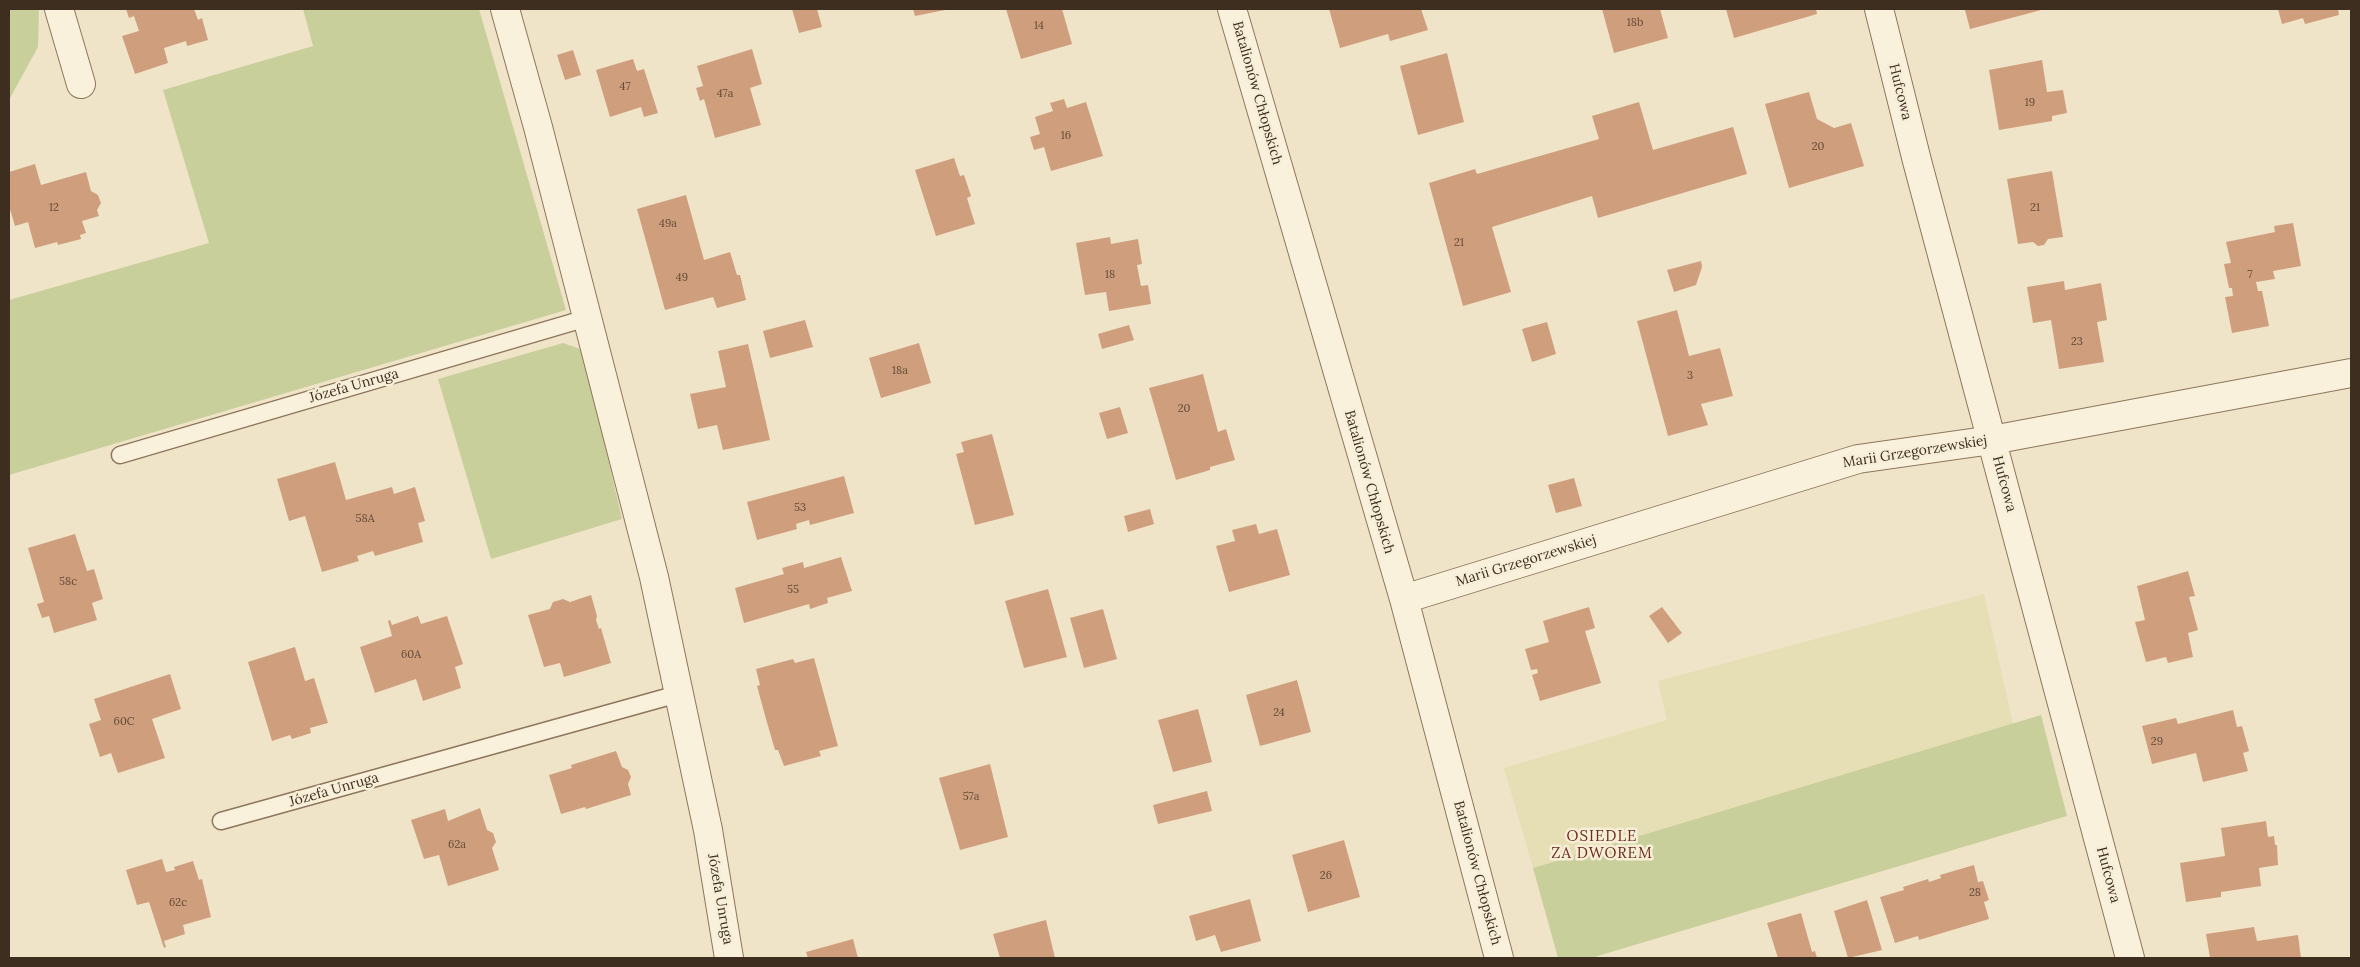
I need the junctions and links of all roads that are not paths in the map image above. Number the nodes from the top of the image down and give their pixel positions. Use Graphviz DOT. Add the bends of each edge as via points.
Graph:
graph roads {
  1 [pos="58,9"];
  2 [pos="505,9"];
  3 [pos="1232,9"];
  4 [pos="1879,9"];
  5 [pos="80,84"];
  6 [pos="587,318"];
  7 [pos="2351,373"];
  8 [pos="1992,440"];
  9 [pos="120,455"];
  10 [pos="1404,599"];
  11 [pos="678,694"];
  12 [pos="221,821"];
  13 [pos="730,958"];
  14 [pos="1499,958"];
  15 [pos="2130,958"];
  1 -- 5 [label="street"];
  2 -- 6 [label="street, Józefa Unruga"];
  3 -- 10 [label="street, Batalionów Chłopskich"];
  4 -- 8 [label="street, Hufcowa"];
  6 -- 9 [label="lane, Józefa Unruga"];
  6 -- 11 [label="street, Józefa Unruga" via="654,577"];
  7 -- 8 [label="street, Marii Grzegorzewskiej"];
  8 -- 10 [label="street, Marii Grzegorzewskiej" via="1858,459"];
  8 -- 15 [label="street, Hufcowa"];
  10 -- 14 [label="street, Batalionów Chłopskich"];
  11 -- 12 [label="lane, Józefa Unruga"];
  11 -- 13 [label="street, Józefa Unruga" via="708,830"];
}
